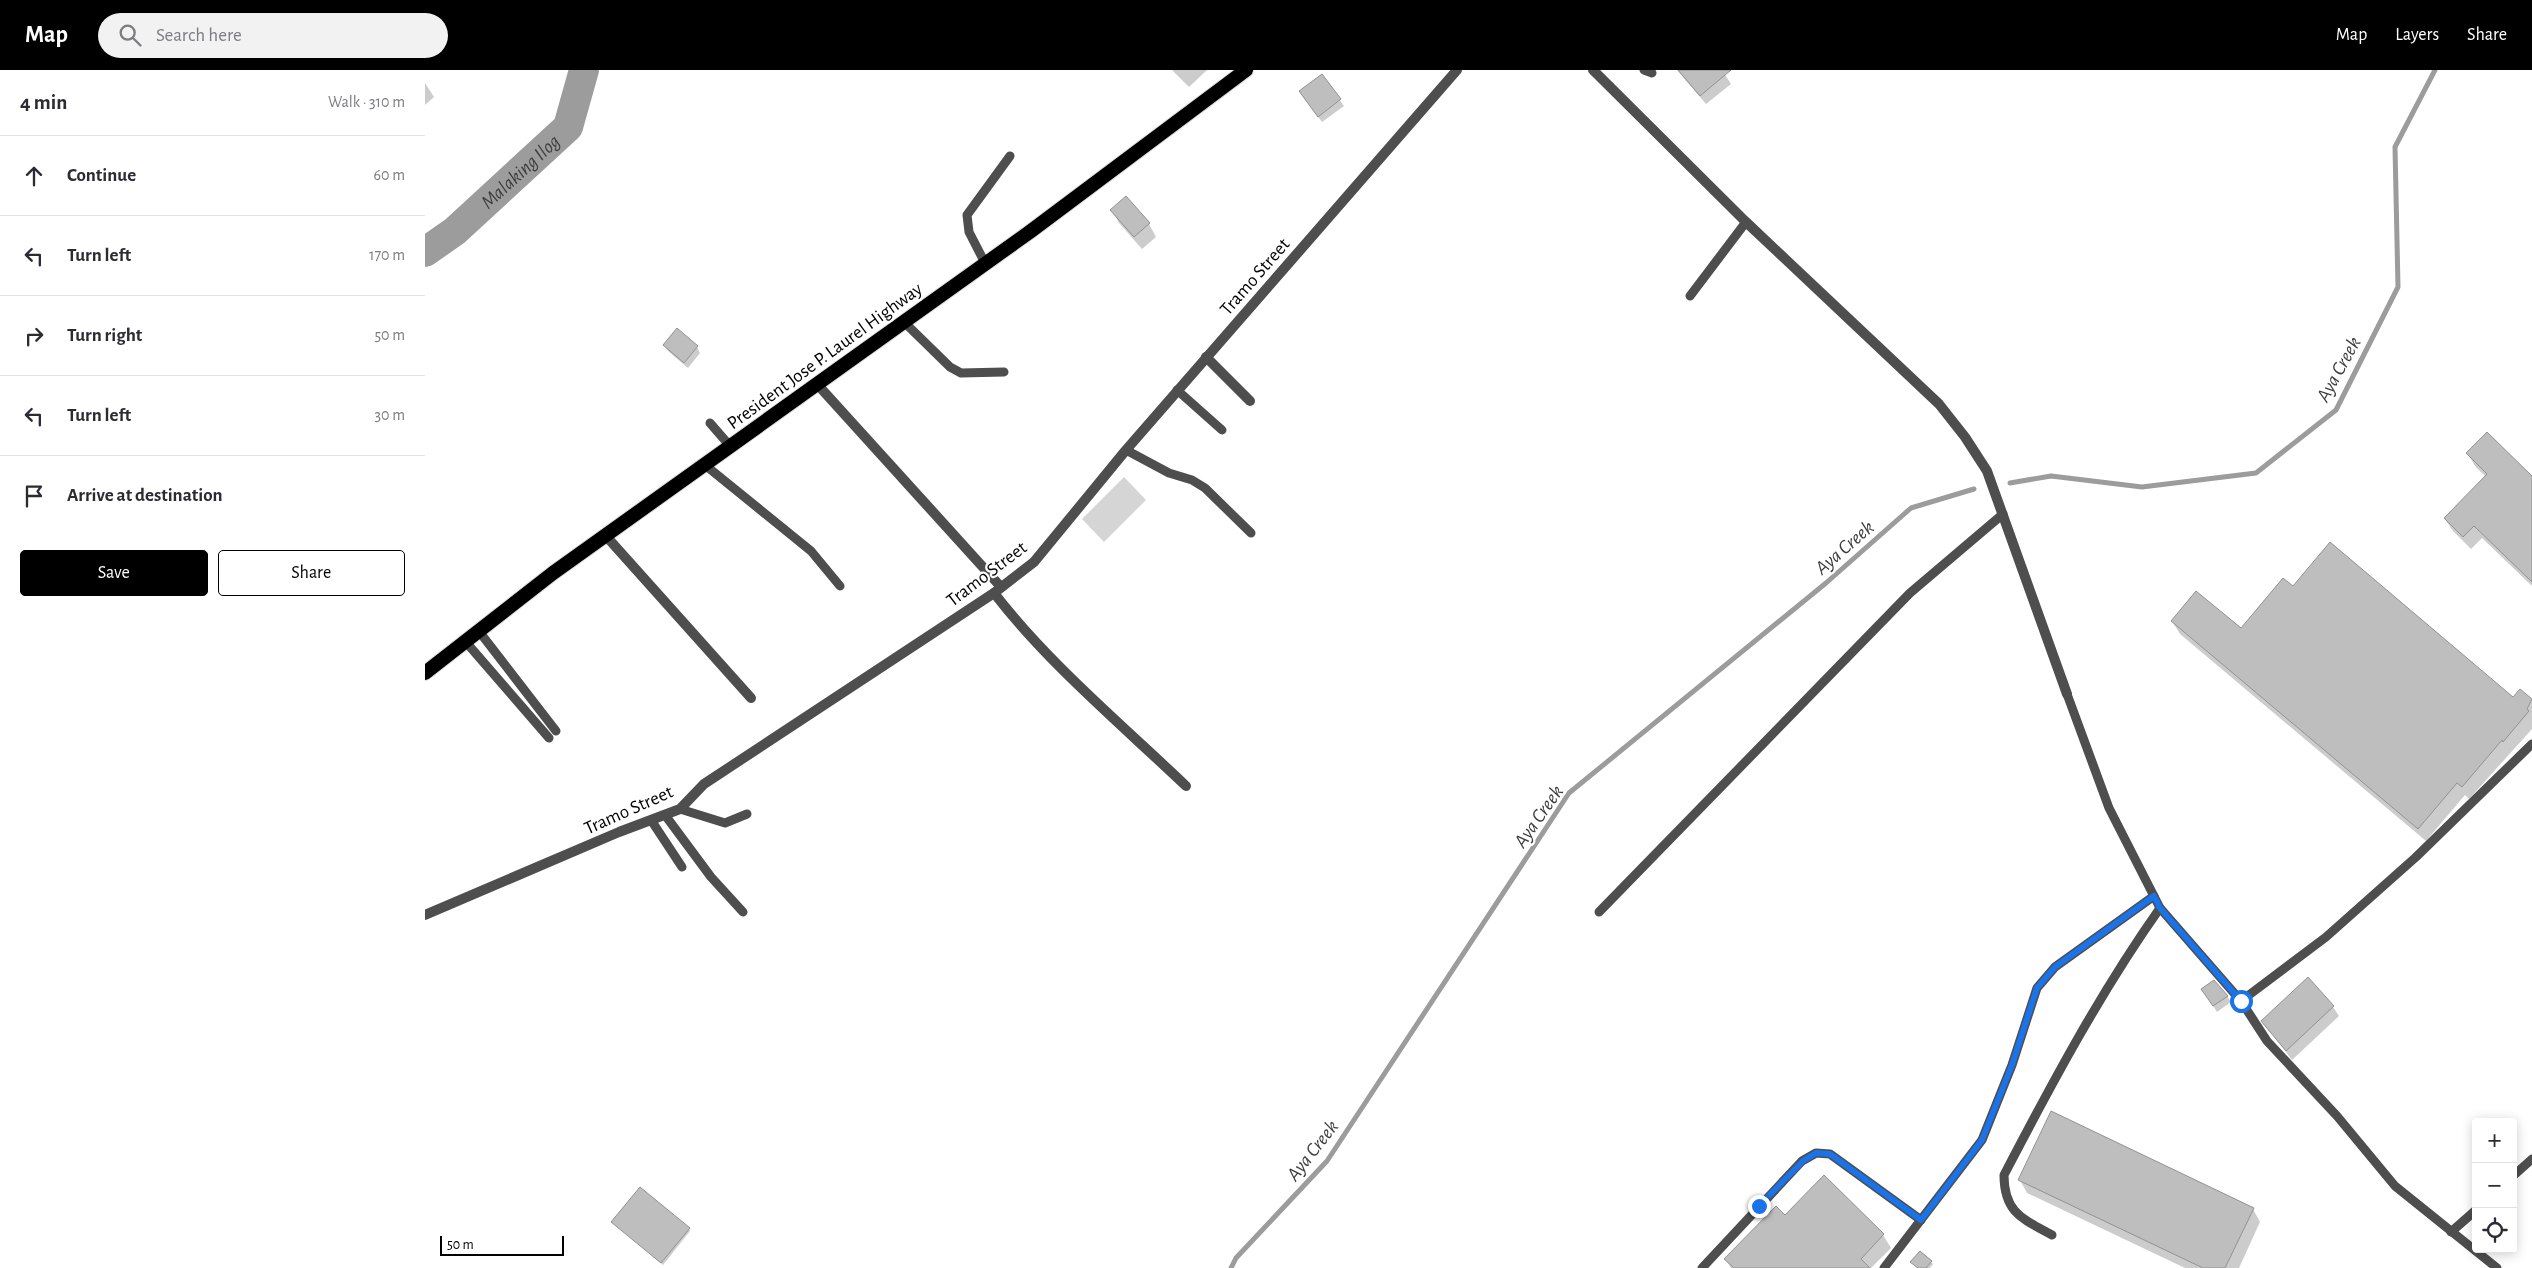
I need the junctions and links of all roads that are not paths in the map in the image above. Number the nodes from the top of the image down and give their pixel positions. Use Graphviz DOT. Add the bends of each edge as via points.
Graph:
graph roads {
  1 [pos="1457,70"];
  2 [pos="1593,70"];
  3 [pos="1241,71"];
  4 [pos="1009,156"];
  5 [pos="1746,222"];
  6 [pos="985,264"];
  7 [pos="1690,296"];
  8 [pos="903,322"];
  9 [pos="1206,358"];
  10 [pos="1004,372"];
  11 [pos="817,384"];
  12 [pos="1177,390"];
  13 [pos="1250,401"];
  14 [pos="710,423"];
  15 [pos="1222,430"];
  16 [pos="730,446"];
  17 [pos="1126,450"];
  18 [pos="705,465"];
  19 [pos="2003,514"];
  20 [pos="1251,533"];
  21 [pos="606,536"];
  22 [pos="840,586"];
  23 [pos="998,590"];
  24 [pos="478,630"];
  25 [pos="465,640"];
  26 [pos="425,673"];
  27 [pos="2067,694"];
  28 [pos="751,698"];
  29 [pos="556,731"];
  30 [pos="549,738"];
  31 [pos="2532,744"];
  32 [pos="1186,786"];
  33 [pos="680,810"];
  34 [pos="747,814"];
  35 [pos="665,815"];
  36 [pos="651,820"];
  37 [pos="682,867"];
  38 [pos="2154,896"];
  39 [pos="2160,908"];
  40 [pos="743,912"];
  41 [pos="1599,912"];
  42 [pos="425,915"];
  43 [pos="2241,1001"];
  44 [pos="2532,1159"];
  45 [pos="2517,1172"];
  46 [pos="2472,1214"];
  47 [pos="1921,1220"];
  48 [pos="2451,1232"];
  49 [pos="2052,1235"];
  50 [pos="1702,1268"];
  51 [pos="1884,1268"];
  52 [pos="2497,1268"];
  1 -- 9 [label="street, Tramo Street"];
  2 -- 5 [label="street"];
  3 -- 6 [label="highway, President Jose P. Laurel Highway"];
  4 -- 6 [label="lane" via="967,215 969,232"];
  5 -- 7 [label="lane"];
  5 -- 19 [label="street" via="1939,404 1987,471"];
  6 -- 8 [label="highway, President Jose P. Laurel Highway"];
  8 -- 10 [label="lane" via="961,373"];
  8 -- 11 [label="highway, President Jose P. Laurel Highway"];
  9 -- 12 [label="street, Tramo Street"];
  9 -- 13 [label="street"];
  11 -- 16 [label="highway, President Jose P. Laurel Highway"];
  11 -- 23 [label="street"];
  12 -- 15 [label="lane"];
  12 -- 17 [label="street, Tramo Street"];
  14 -- 16 [label="lane"];
  16 -- 18 [label="highway, President Jose P. Laurel Highway"];
  17 -- 20 [label="lane" via="1205,488"];
  17 -- 23 [label="street, Tramo Street" via="1034,562"];
  18 -- 21 [label="highway, President Jose P. Laurel Highway"];
  18 -- 22 [label="lane" via="811,551"];
  19 -- 27 [label="street"];
  19 -- 41 [label="lane" via="1909,593"];
  21 -- 24 [label="highway, President Jose P. Laurel Highway"];
  21 -- 28 [label="street"];
  23 -- 32 [label="street" via="1015,620 1057,664"];
  23 -- 33 [label="street, Tramo Street" via="704,784"];
  24 -- 25 [label="highway, President Jose P. Laurel Highway"];
  24 -- 29 [label="lane"];
  25 -- 26 [label="highway, President Jose P. Laurel Highway"];
  25 -- 30 [label="lane"];
  27 -- 38 [label="lane" via="2109,808"];
  31 -- 43 [label="lane" via="2416,857 2326,938"];
  33 -- 34 [label="lane" via="725,823"];
  33 -- 35 [label="street, Tramo Street"];
  35 -- 36 [label="street, Tramo Street"];
  35 -- 40 [label="lane" via="711,877"];
  36 -- 37 [label="lane"];
  36 -- 42 [label="street, Tramo Street"];
  38 -- 39 [label="lane"];
  38 -- 47 [label="lane" via="2055,967 2037,988 2012,1065 1982,1140"];
  39 -- 43 [label="lane"];
  39 -- 49 [label="lane" via="2120,966 2065,1060 2004,1175 2011,1209 2017,1216"];
  43 -- 48 [label="lane" via="2267,1041 2350,1131 2395,1186"];
  44 -- 45 [label="lane"];
  46 -- 48 [label="lane"];
  47 -- 50 [label="lane" via="1830,1154 1816,1153 1803,1161"];
  47 -- 51 [label="lane"];
  48 -- 52 [label="lane"];
}
